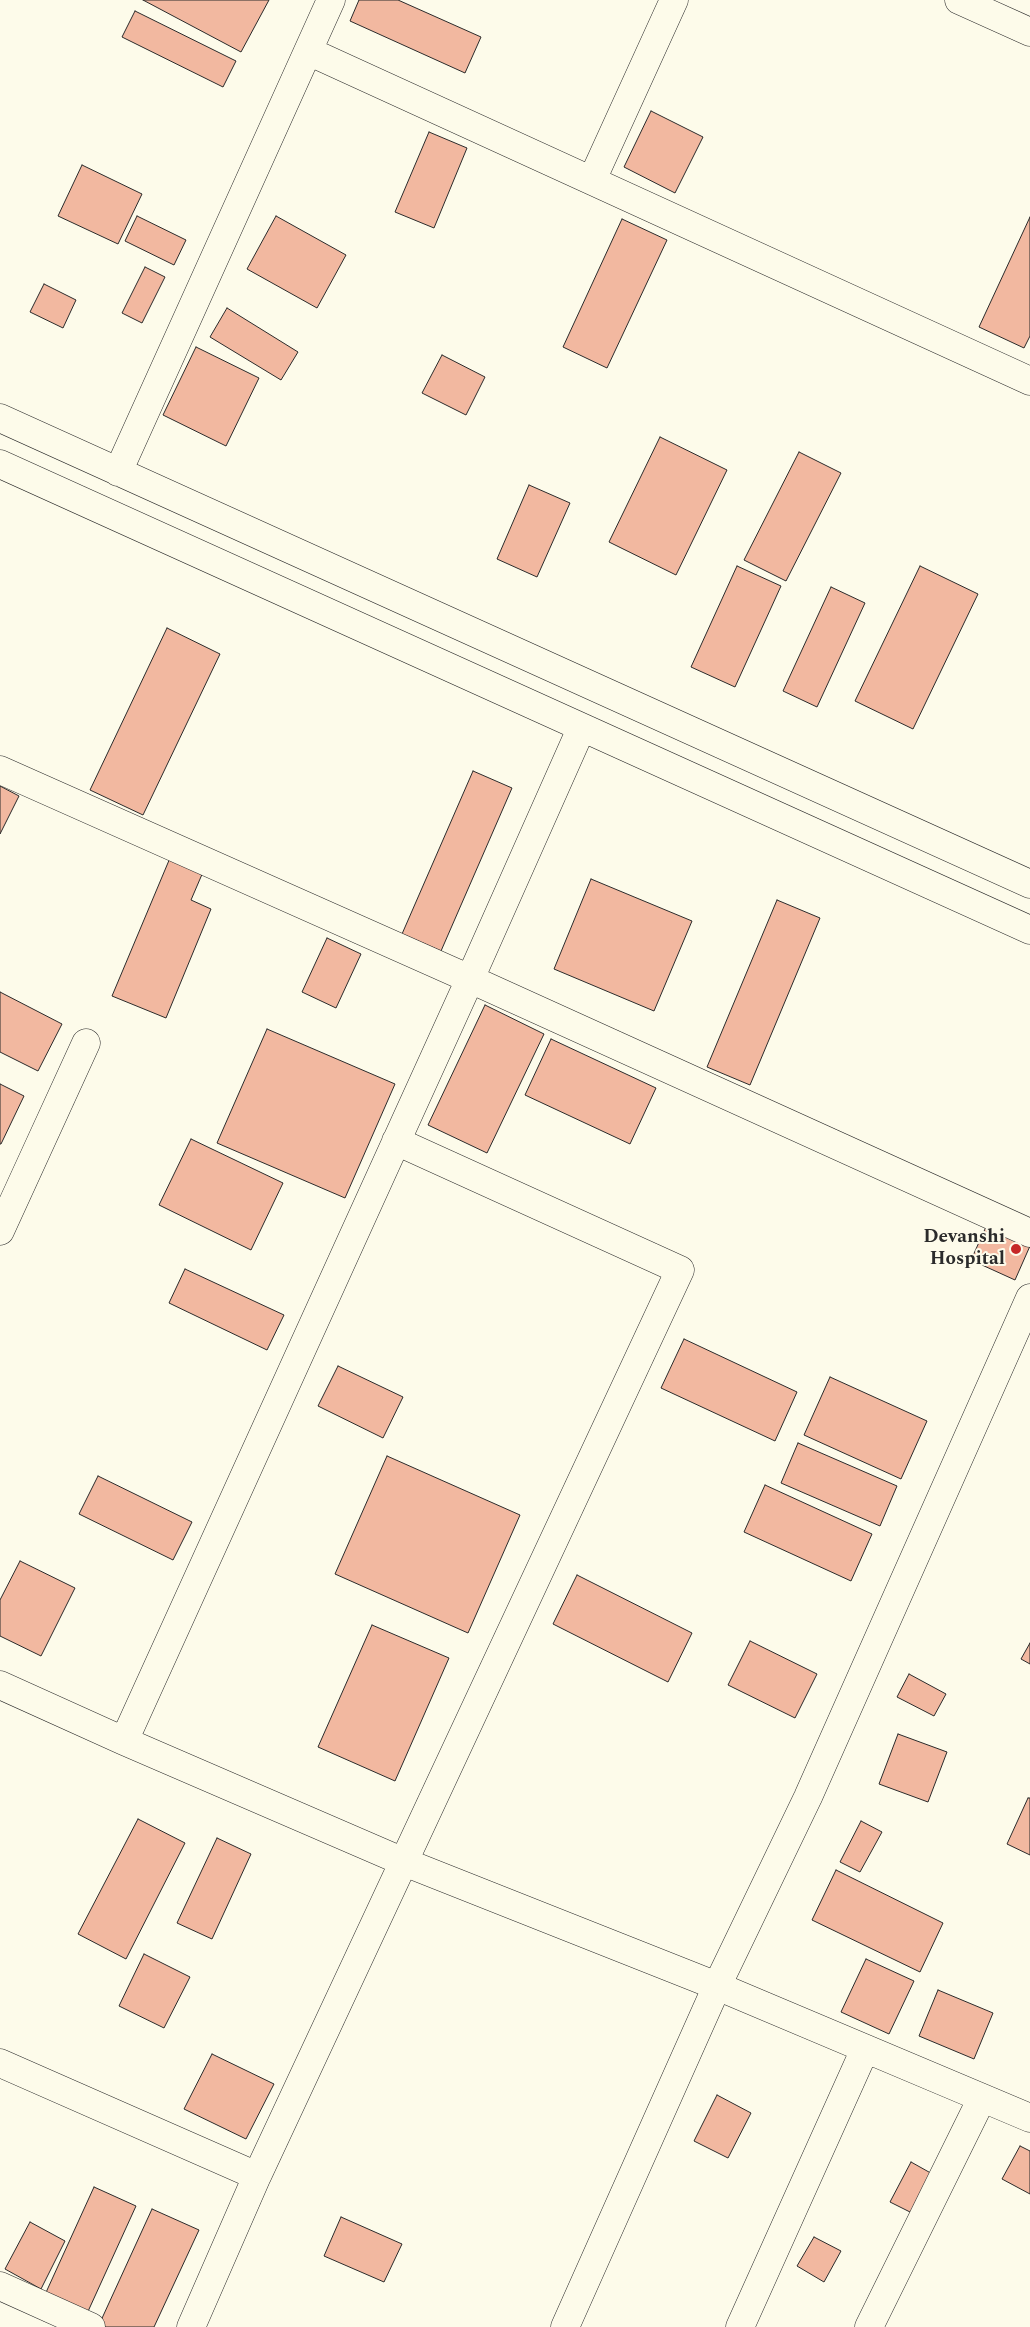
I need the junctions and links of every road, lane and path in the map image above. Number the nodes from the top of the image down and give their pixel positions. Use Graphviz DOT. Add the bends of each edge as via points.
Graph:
graph roads {
  1 [pos="331,0"];
  2 [pos="674,0"];
  3 [pos="959,0"];
  4 [pos="1030,32"];
  5 [pos="308,51"];
  6 [pos="592,180"];
  7 [pos="1030,381"];
  8 [pos="0,418"];
  9 [pos="0,464"];
  10 [pos="118,472"];
  11 [pos="581,729"];
  12 [pos="0,770"];
  13 [pos="1030,884"];
  14 [pos="1030,930"];
  15 [pos="470,979"];
  16 [pos="86,1043"];
  17 [pos="396,1141"];
  18 [pos="0,1231"];
  19 [pos="1030,1233"];
  20 [pos="1030,1298"];
  21 [pos="0,1685"];
  22 [pos="124,1741"];
  23 [pos="404,1862"];
  24 [pos="717,1986"];
  25 [pos="865,2048"];
  26 [pos="0,2063"];
  27 [pos="982,2098"];
  28 [pos="1030,2118"];
  29 [pos="257,2176"];
  30 [pos="0,2286"];
  31 [pos="90,2327"];
  32 [pos="191,2327"];
  33 [pos="566,2327"];
  34 [pos="740,2327"];
  35 [pos="869,2327"];
  1 -- 5 [label="street"];
  2 -- 6 [label="street"];
  3 -- 4 [label="street"];
  5 -- 6 [label="street"];
  5 -- 10 [label="street"];
  6 -- 7 [label="street"];
  8 -- 10 [label="street"];
  9 -- 11 [label="street"];
  10 -- 13 [label="street"];
  11 -- 14 [label="street"];
  11 -- 15 [label="street"];
  12 -- 15 [label="street"];
  15 -- 17 [label="street"];
  15 -- 19 [label="street"];
  16 -- 18 [label="street"];
  17 -- 22 [label="street"];
  17 -- 23 [label="street" via="680,1270"];
  20 -- 24 [label="street" via="808,1797"];
  21 -- 22 [label="street"];
  22 -- 23 [label="street"];
  23 -- 24 [label="street"];
  23 -- 29 [label="street"];
  24 -- 25 [label="street"];
  24 -- 33 [label="street"];
  25 -- 27 [label="street"];
  25 -- 34 [label="street"];
  26 -- 29 [label="street"];
  27 -- 28 [label="street"];
  27 -- 35 [label="street"];
  29 -- 32 [label="street"];
  30 -- 31 [label="street"];
}
